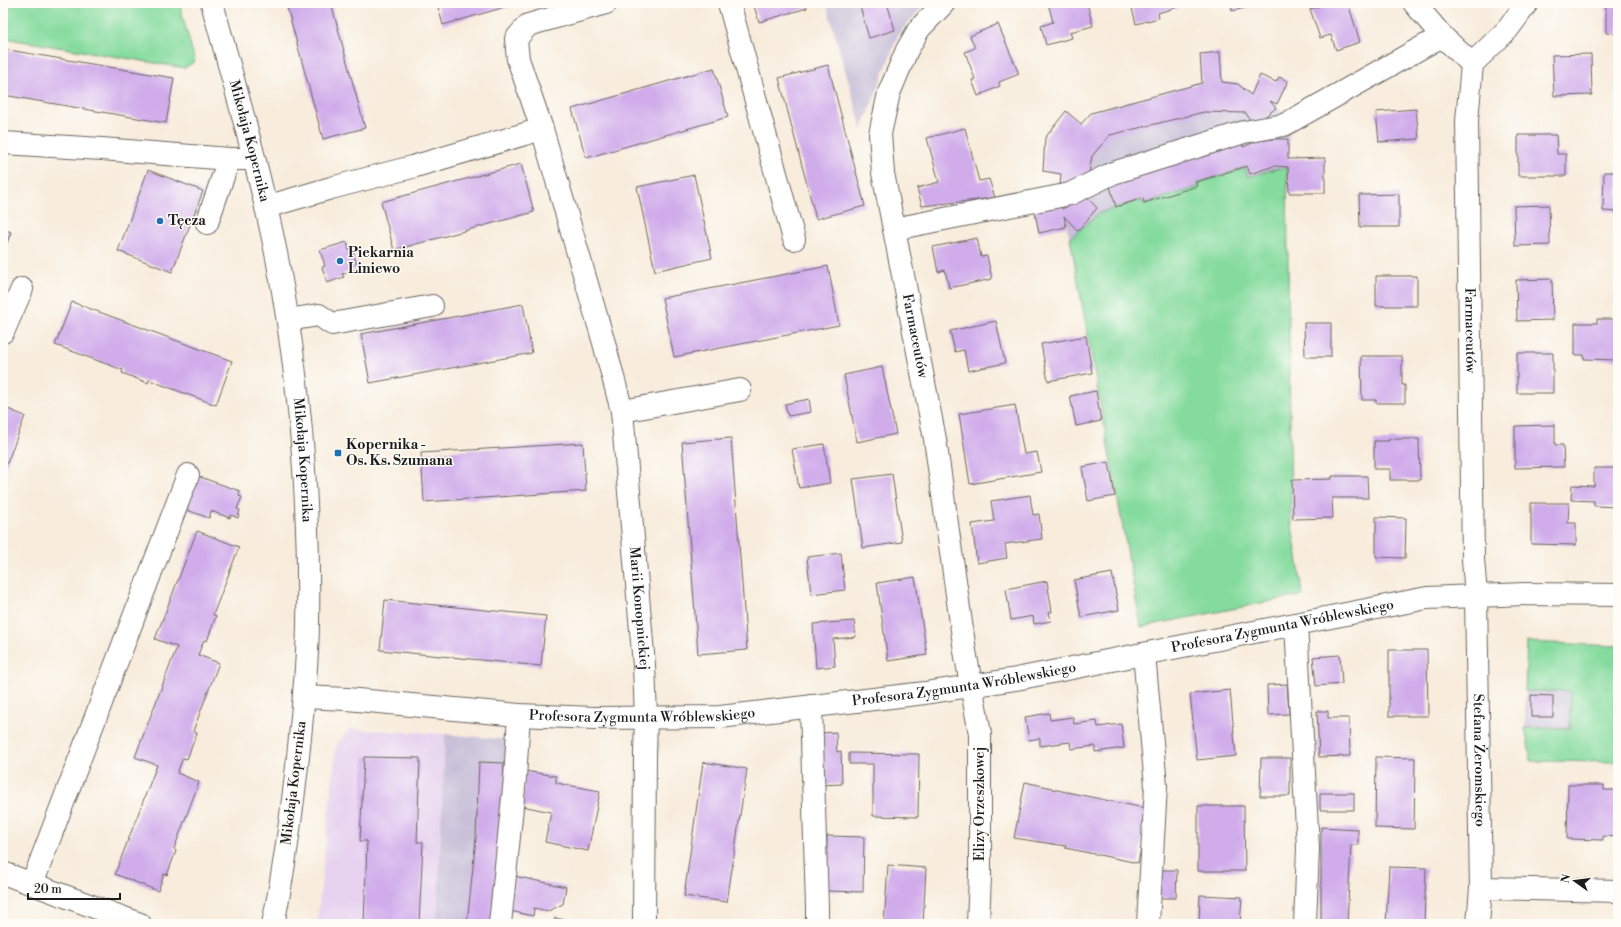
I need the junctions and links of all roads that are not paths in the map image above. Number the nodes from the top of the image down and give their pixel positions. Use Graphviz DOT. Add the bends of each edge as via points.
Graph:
graph roads {
  1 [pos="212,3"];
  2 [pos="606,3"];
  3 [pos="729,3"];
  4 [pos="944,3"];
  5 [pos="1414,3"];
  6 [pos="1527,3"];
  7 [pos="1442,36"];
  8 [pos="1472,64"];
  9 [pos="542,129"];
  10 [pos="3,143"];
  11 [pos="229,159"];
  12 [pos="254,159"];
  13 [pos="266,207"];
  14 [pos="206,223"];
  15 [pos="894,229"];
  16 [pos="794,239"];
  17 [pos="22,290"];
  18 [pos="432,306"];
  19 [pos="288,320"];
  20 [pos="3,332"];
  21 [pos="740,390"];
  22 [pos="622,411"];
  23 [pos="188,476"];
  24 [pos="1618,595"];
  25 [pos="1476,596"];
  26 [pos="1296,624"];
  27 [pos="1144,654"];
  28 [pos="972,685"];
  29 [pos="304,697"];
  30 [pos="811,706"];
  31 [pos="519,715"];
  32 [pos="646,718"];
  33 [pos="3,873"];
  34 [pos="32,884"];
  35 [pos="1481,888"];
  36 [pos="1618,891"];
  37 [pos="140,924"];
  38 [pos="273,924"];
  39 [pos="500,924"];
  40 [pos="644,924"];
  41 [pos="817,924"];
  42 [pos="978,924"];
  43 [pos="1148,924"];
  44 [pos="1305,924"];
  45 [pos="1478,924"];
  1 -- 12 [label="street, Mikołaja Kopernika"];
  2 -- 9 [label="street, Marii Konopnickiej" via="528,25 516,39 518,60"];
  3 -- 16 [label="street"];
  4 -- 15 [label="street, Farmaceutów" via="919,29 906,50 889,92 880,134 883,173"];
  5 -- 7 [label="street"];
  6 -- 8 [label="street" via="1508,29"];
  7 -- 8 [label="street"];
  7 -- 15 [label="street" via="1284,125 1244,132 1113,173 1070,194"];
  8 -- 25 [label="street, Farmaceutów" via="1467,121 1473,559"];
  9 -- 13 [label="street"];
  9 -- 22 [label="street, Marii Konopnickiej"];
  10 -- 11 [label="street"];
  11 -- 12 [label="street"];
  11 -- 14 [label="street"];
  12 -- 13 [label="street, Mikołaja Kopernika"];
  13 -- 19 [label="street, Mikołaja Kopernika"];
  15 -- 28 [label="street, Farmaceutów" via="934,439"];
  17 -- 20 [label="street"];
  18 -- 19 [label="street" via="332,324 319,314"];
  19 -- 29 [label="street, Mikołaja Kopernika" via="298,395 308,556 308,627"];
  21 -- 22 [label="street"];
  22 -- 32 [label="street, Marii Konopnickiej" via="640,599"];
  23 -- 34 [label="street"];
  24 -- 25 [label="street, Profesora Zygmunta Wróblewskiego"];
  25 -- 26 [label="street, Profesora Zygmunta Wróblewskiego" via="1427,598"];
  25 -- 35 [label="street, Stefana Żeromskiego"];
  26 -- 27 [label="street, Profesora Zygmunta Wróblewskiego"];
  26 -- 44 [label="street" via="1308,848"];
  27 -- 28 [label="street, Profesora Zygmunta Wróblewskiego"];
  27 -- 43 [label="street" via="1156,786"];
  28 -- 30 [label="street, Profesora Zygmunta Wróblewskiego"];
  28 -- 42 [label="street, Elizy Orzeszkowej" via="980,734"];
  29 -- 31 [label="street, Profesora Zygmunta Wróblewskiego"];
  29 -- 38 [label="street, Mikołaja Kopernika" via="291,818"];
  30 -- 32 [label="street, Profesora Zygmunta Wróblewskiego" via="720,717"];
  30 -- 41 [label="street"];
  31 -- 32 [label="street, Profesora Zygmunta Wróblewskiego"];
  31 -- 39 [label="street"];
  32 -- 40 [label="street, Marii Konopnickiej"];
  33 -- 34 [label="street"];
  34 -- 37 [label="street"];
  35 -- 36 [label="street"];
  35 -- 45 [label="street, Stefana Żeromskiego"];
}
